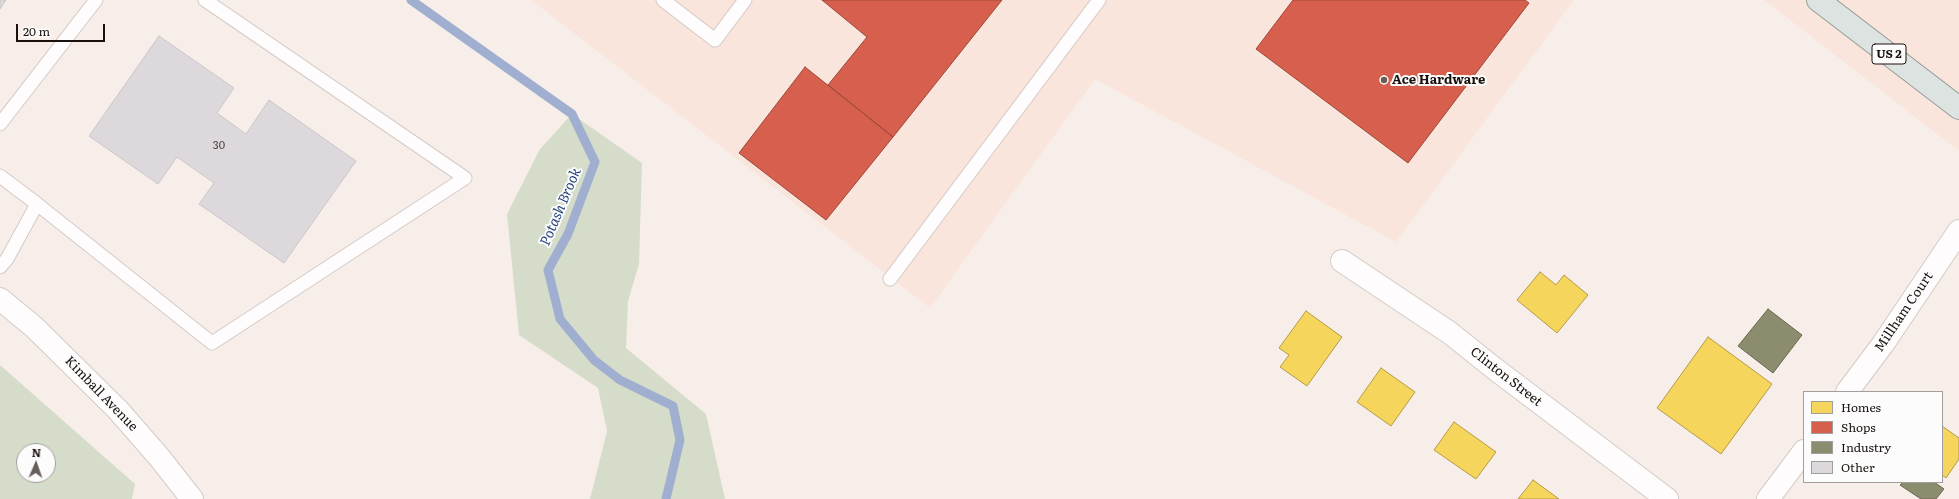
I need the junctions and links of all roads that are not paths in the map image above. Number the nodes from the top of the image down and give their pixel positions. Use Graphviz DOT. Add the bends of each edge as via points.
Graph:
graph roads {
  1 [pos="96,0"];
  2 [pos="205,0"];
  3 [pos="663,0"];
  4 [pos="746,0"];
  5 [pos="1099,0"];
  6 [pos="1818,0"];
  7 [pos="1959,108"];
  8 [pos="0,124"];
  9 [pos="0,176"];
  10 [pos="37,204"];
  11 [pos="1959,231"];
  12 [pos="1342,261"];
  13 [pos="0,267"];
  14 [pos="890,278"];
  15 [pos="0,299"];
  16 [pos="1848,391"];
  17 [pos="1803,452"];
  18 [pos="192,499"];
  19 [pos="1667,499"];
  20 [pos="1768,499"];
  1 -- 8 [label="lane"];
  2 -- 10 [label="lane" via="465,178 212,344"];
  3 -- 4 [label="lane" via="715,40"];
  5 -- 14 [label="lane"];
  6 -- 7 [label="main road, US 2"];
  9 -- 10 [label="lane"];
  10 -- 13 [label="lane"];
  11 -- 16 [label="street, Millham Court" via="1883,344"];
  12 -- 19 [label="street, Clinton Street" via="1450,333 1495,370"];
  15 -- 18 [label="street, Kimball Avenue" via="34,327 118,410"];
  17 -- 20 [label="street"];
}
